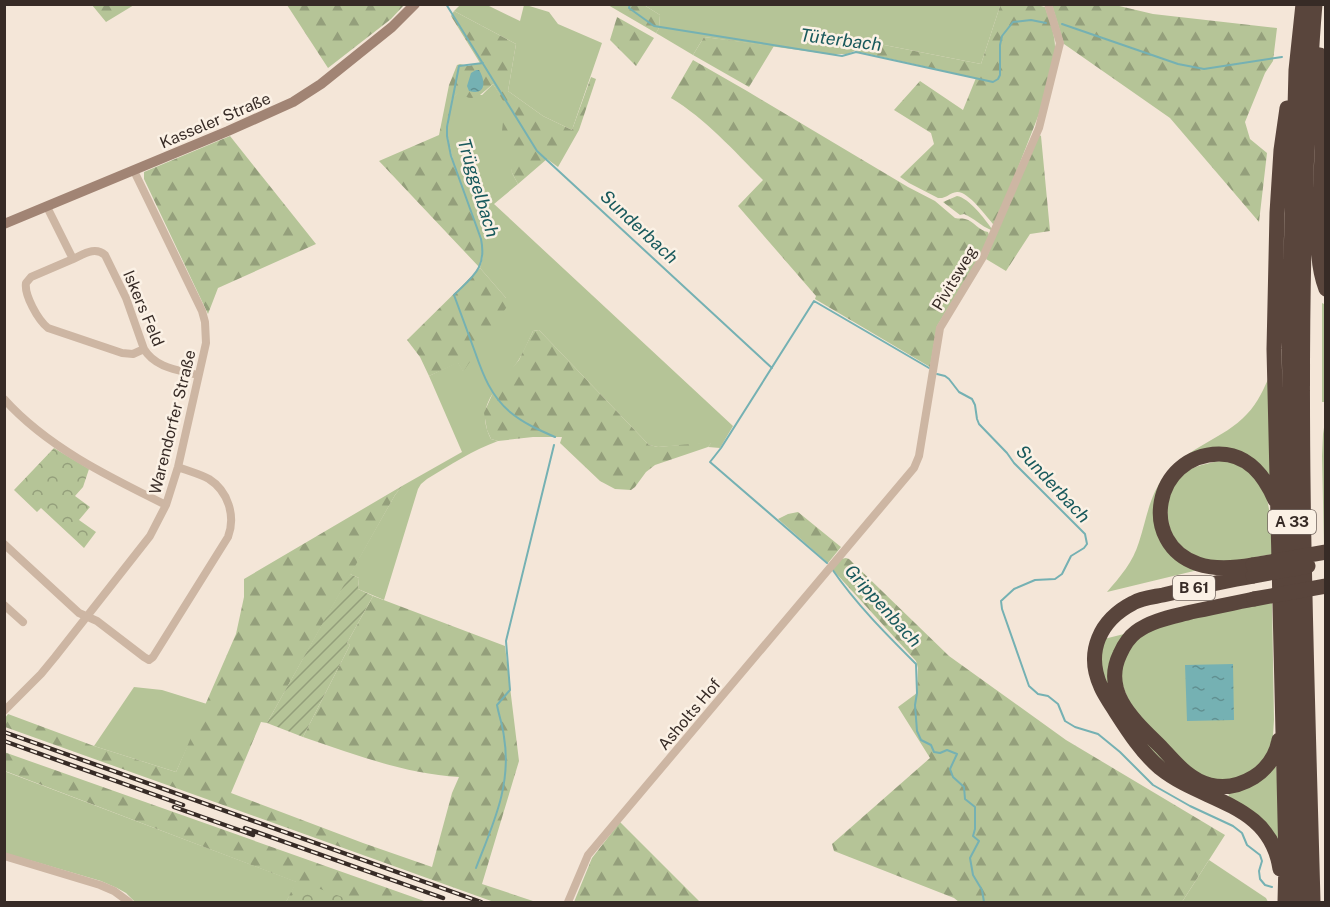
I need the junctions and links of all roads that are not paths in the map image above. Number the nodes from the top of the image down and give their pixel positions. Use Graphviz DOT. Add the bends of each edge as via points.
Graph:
graph roads {
  1 [pos="415,4"];
  2 [pos="1048,4"];
  3 [pos="1311,5"];
  4 [pos="1296,70"];
  5 [pos="134,171"];
  6 [pos="47,207"];
  7 [pos="4,225"];
  8 [pos="73,259"];
  9 [pos="1326,289"];
  10 [pos="144,349"];
  11 [pos="198,375"];
  12 [pos="4,399"];
  13 [pos="178,467"];
  14 [pos="1277,504"];
  15 [pos="166,505"];
  16 [pos="4,544"];
  17 [pos="844,550"];
  18 [pos="1326,552"];
  19 [pos="1326,562"];
  20 [pos="1253,570"];
  21 [pos="1326,586"];
  22 [pos="4,605"];
  23 [pos="87,617"];
  24 [pos="23,622"];
  25 [pos="4,711"];
  26 [pos="1282,717"];
  27 [pos="4,856"];
  28 [pos="1290,902"];
  29 [pos="129,903"];
  30 [pos="568,903"];
  31 [pos="1313,903"];
  1 -- 5 [label="street, Kasseler Straße" via="392,27 300,98"];
  2 -- 17 [label="street, Pivitsweg" via="1060,43 1039,128 983,257 940,328 917,463"];
  3 -- 4 [label="highway, A 33"];
  3 -- 9 [label="highway" via="1320,48 1322,85 1318,259"];
  3 -- 31 [label="highway, A 33" via="1302,341"];
  4 -- 14 [label="highway" via="1286,111 1277,213"];
  4 -- 28 [label="highway, A 33" via="1289,335"];
  5 -- 6 [label="street, Kasseler Straße"];
  5 -- 11 [label="street, Warendorfer Straße" via="202,311 206,343"];
  6 -- 7 [label="street, Kasseler Straße"];
  6 -- 8 [label="street"];
  8 -- 10 [label="street, Iskers Feld" via="94,250 105,255"];
  8 -- 10 [label="street, Iskers Feld" via="31,277 26,283 26,292 43,324 122,353"];
  10 -- 11 [label="street, Iskers Feld" via="164,366"];
  11 -- 13 [label="street, Warendorfer Straße"];
  12 -- 15 [label="street" via="50,441"];
  13 -- 15 [label="street, Warendorfer Straße"];
  13 -- 23 [label="street" via="208,479 222,492 231,510 228,537 151,659"];
  14 -- 20 [label="highway" via="1249,462 1224,454 1204,455 1182,466 1163,494 1162,526 1182,556 1200,565"];
  14 -- 26 [label="highway"];
  15 -- 23 [label="street, Warendorfer Straße" via="150,536"];
  16 -- 23 [label="street"];
  17 -- 30 [label="street, Asholts Hof" via="588,855"];
  18 -- 20 [label="highway, bridge"];
  19 -- 20 [label="highway, B 61, bridge"];
  20 -- 28 [label="highway, B 61" via="1135,601 1103,628 1094,659 1101,687 1144,752 1179,781 1239,809 1261,828 1272,843"];
  21 -- 26 [label="highway, bridge" via="1164,618 1141,628 1126,641 1117,661 1117,691 1125,708 1188,775 1210,785 1233,786 1261,772 1275,755"];
  22 -- 24 [label="street"];
  23 -- 25 [label="street, Warendorfer Straße"];
  26 -- 28 [label="highway"];
  27 -- 29 [label="street" via="100,885"];
}
